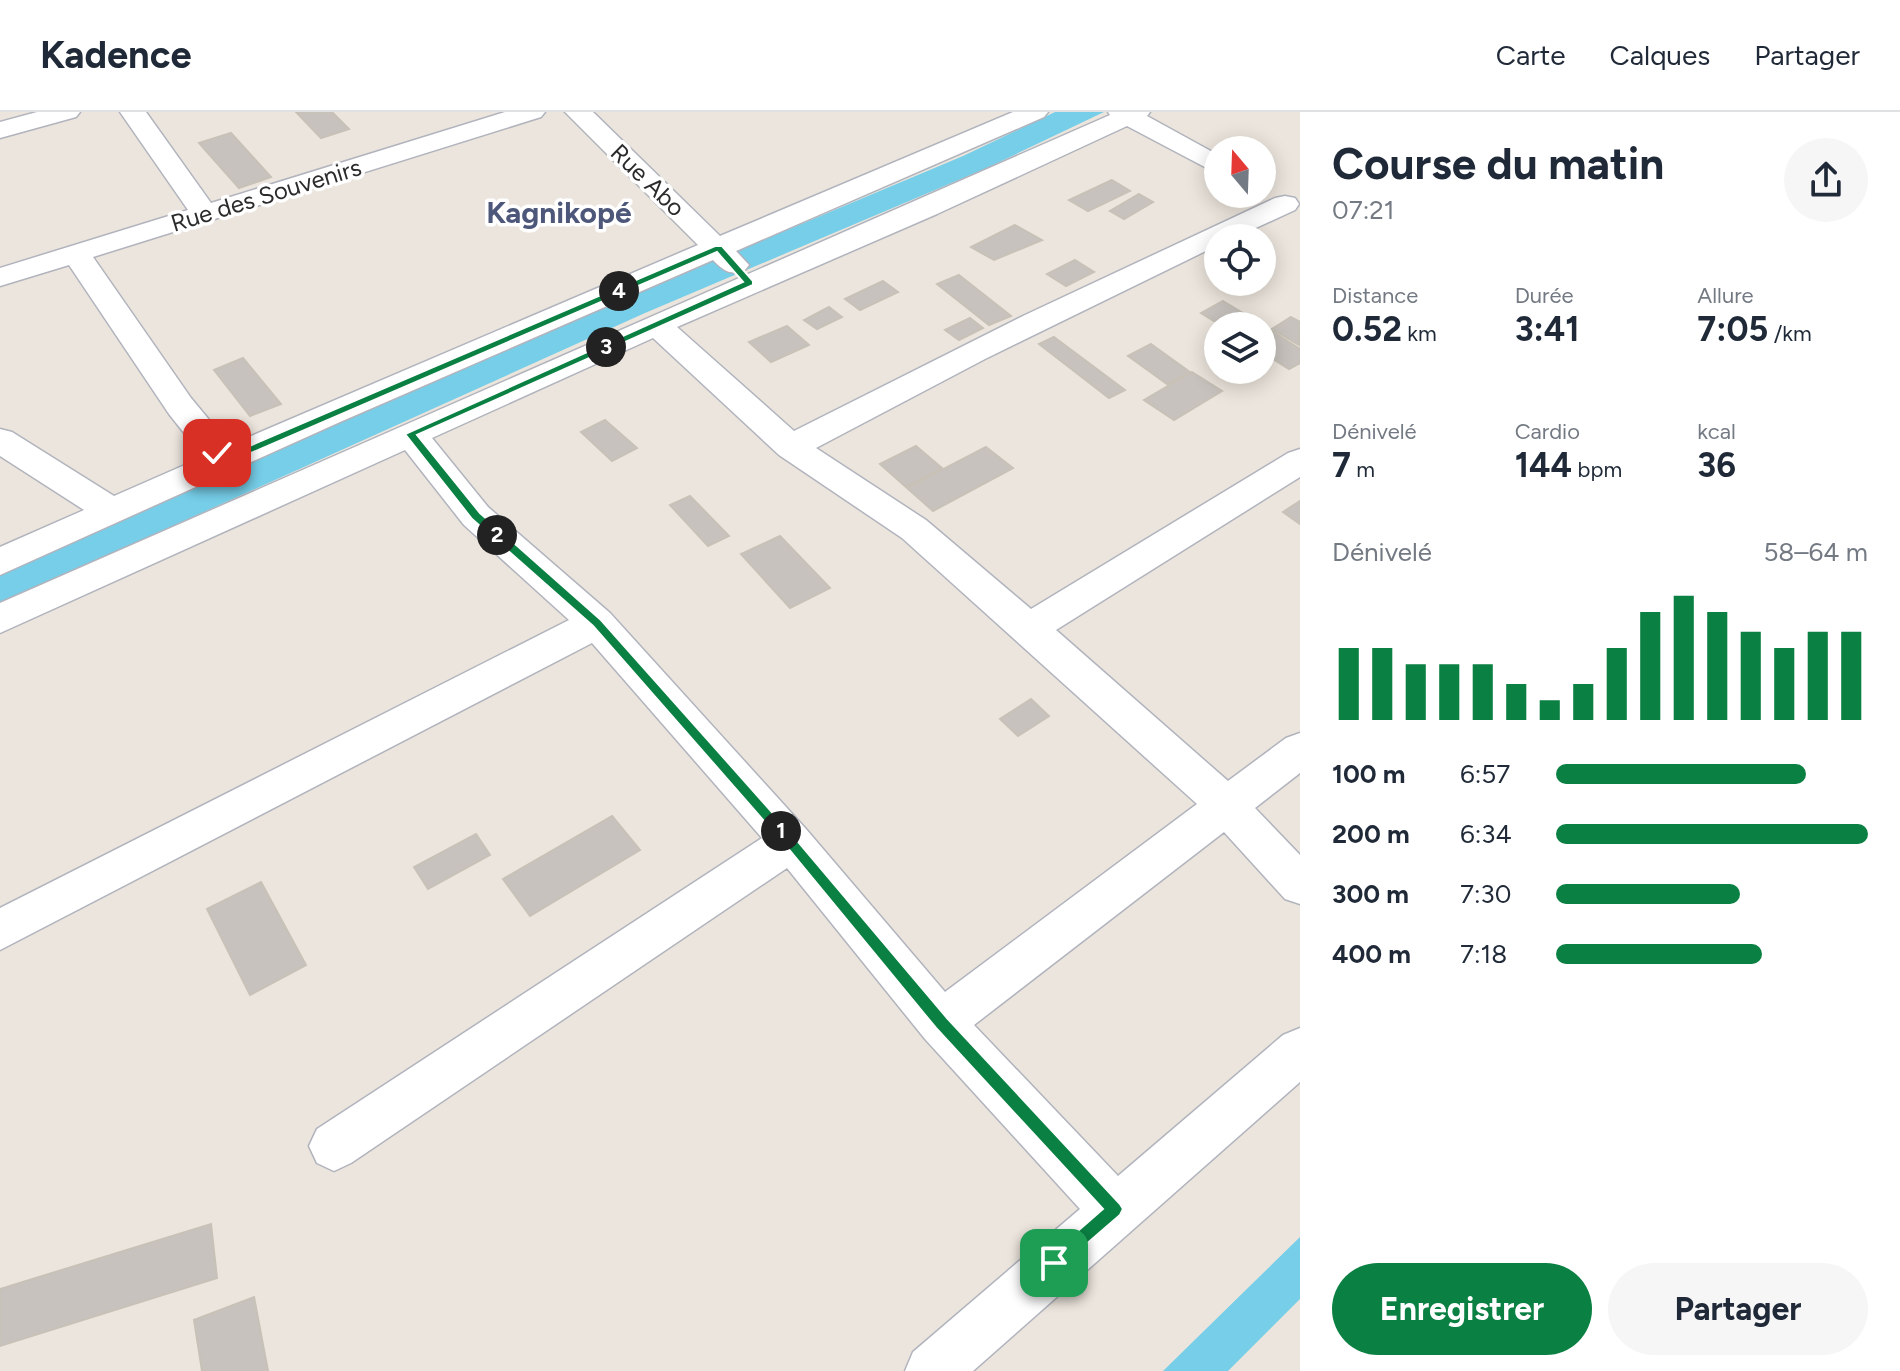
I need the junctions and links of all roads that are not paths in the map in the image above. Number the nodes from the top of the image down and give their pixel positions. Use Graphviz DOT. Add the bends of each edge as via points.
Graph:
graph roads {
  1 [pos="67,112"];
  2 [pos="133,112"];
  3 [pos="532,112"];
  4 [pos="578,112"];
  5 [pos="1035,112"];
  6 [pos="1129,113"];
  7 [pos="5,123"];
  8 [pos="1204,158"];
  9 [pos="1282,202"];
  10 [pos="205,214"];
  11 [pos="719,248"];
  12 [pos="76,254"];
  13 [pos="0,277"];
  14 [pos="749,283"];
  15 [pos="656,324"];
  16 [pos="411,434"];
  17 [pos="0,440"];
  18 [pos="791,447"];
  19 [pos="224,461"];
  20 [pos="1300,461"];
  21 [pos="112,511"];
  22 [pos="0,562"];
  23 [pos="0,619"];
  24 [pos="597,623"];
  25 [pos="1029,628"];
  26 [pos="1300,750"];
  27 [pos="1228,807"];
  28 [pos="791,842"];
  29 [pos="1300,885"];
  30 [pos="0,930"];
  31 [pos="941,1023"];
  32 [pos="1300,1051"];
  33 [pos="334,1146"];
  34 [pos="1114,1209"];
  35 [pos="932,1371"];
  1 -- 7 [label="street"];
  2 -- 10 [label="street"];
  3 -- 10 [label="street, Rue des Souvenirs"];
  4 -- 11 [label="street, Rue Abo"];
  5 -- 11 [label="street"];
  6 -- 8 [label="street"];
  6 -- 14 [label="street" via="927,208"];
  9 -- 18 [label="street" via="991,341"];
  10 -- 12 [label="street, Rue des Souvenirs"];
  11 -- 14 [label="street, Rue Abo"];
  11 -- 19 [label="street"];
  12 -- 13 [label="street, Rue des Souvenirs"];
  12 -- 19 [label="street"];
  14 -- 15 [label="street"];
  15 -- 16 [label="street"];
  15 -- 18 [label="street"];
  16 -- 23 [label="street"];
  16 -- 24 [label="street" via="476,516"];
  17 -- 21 [label="street"];
  18 -- 25 [label="street" via="914,529"];
  19 -- 21 [label="street"];
  20 -- 25 [label="street"];
  21 -- 22 [label="street"];
  24 -- 28 [label="street"];
  24 -- 30 [label="street"];
  25 -- 27 [label="street"];
  26 -- 27 [label="street"];
  27 -- 29 [label="street"];
  27 -- 31 [label="street"];
  28 -- 31 [label="street"];
  28 -- 33 [label="street"];
  31 -- 34 [label="street"];
  32 -- 34 [label="street"];
  34 -- 35 [label="street"];
}
